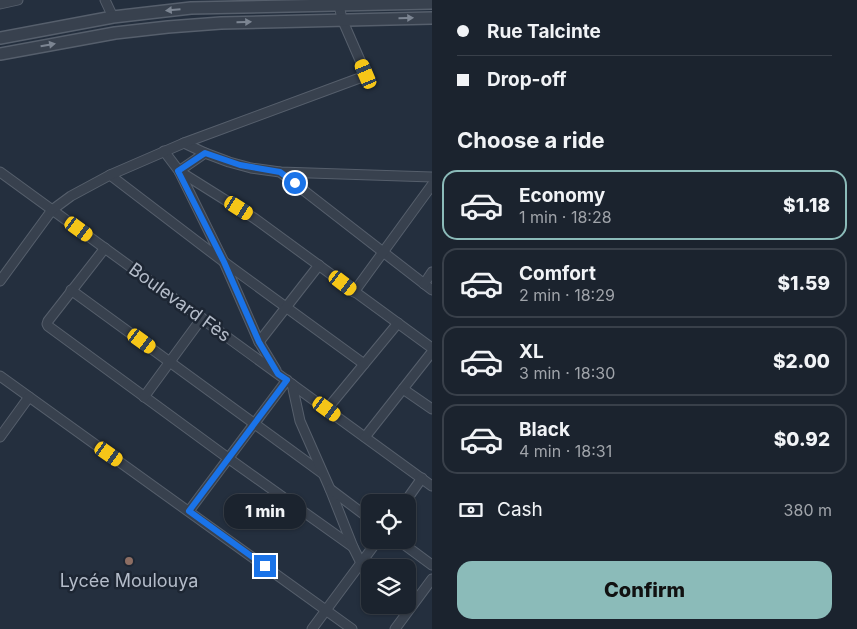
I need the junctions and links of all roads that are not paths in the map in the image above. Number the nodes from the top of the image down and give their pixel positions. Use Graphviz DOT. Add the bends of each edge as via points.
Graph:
graph roads {
  1 [pos="18,0"];
  2 [pos="105,0"];
  3 [pos="4,2"];
  4 [pos="432,3"];
  5 [pos="339,5"];
  6 [pos="113,17"];
  7 [pos="432,18"];
  8 [pos="342,19"];
  9 [pos="0,38"];
  10 [pos="0,54"];
  11 [pos="184,143"];
  12 [pos="164,151"];
  13 [pos="205,153"];
  14 [pos="178,171"];
  15 [pos="0,172"];
  16 [pos="280,172"];
  17 [pos="110,175"];
  18 [pos="432,177"];
  19 [pos="432,185"];
  20 [pos="52,210"];
  21 [pos="105,248"];
  22 [pos="383,252"];
  23 [pos="224,262"];
  24 [pos="319,265"];
  25 [pos="432,272"];
  26 [pos="0,281"];
  27 [pos="424,284"];
  28 [pos="71,290"];
  29 [pos="432,290"];
  30 [pos="354,292"];
  31 [pos="286,307"];
  32 [pos="202,318"];
  33 [pos="398,323"];
  34 [pos="259,342"];
  35 [pos="432,348"];
  36 [pos="432,352"];
  37 [pos="170,361"];
  38 [pos="364,364"];
  39 [pos="278,374"];
  40 [pos="0,376"];
  41 [pos="289,382"];
  42 [pos="403,389"];
  43 [pos="29,397"];
  44 [pos="144,397"];
  45 [pos="327,409"];
  46 [pos="432,409"];
  47 [pos="254,424"];
  48 [pos="0,437"];
  49 [pos="365,437"];
  50 [pos="228,458"];
  51 [pos="322,473"];
  52 [pos="422,478"];
  53 [pos="432,486"];
  54 [pos="330,489"];
  55 [pos="411,494"];
  56 [pos="189,511"];
  57 [pos="361,513"];
  58 [pos="353,547"];
  59 [pos="410,549"];
  60 [pos="361,563"];
  61 [pos="432,565"];
  62 [pos="432,579"];
  63 [pos="326,610"];
  64 [pos="312,629"];
  65 [pos="352,629"];
  66 [pos="395,629"];
  1 -- 3 [label="street"];
  2 -- 6 [label="street"];
  4 -- 5 [label="street"];
  5 -- 6 [label="street, one-way" via="200,8"];
  5 -- 8 [label="street"];
  6 -- 9 [label="street"];
  8 -- 7 [label="street, one-way"];
  10 -- 8 [label="street, one-way" via="168,27"];
  8 -- 11 [label="street" via="365,76"];
  11 -- 12 [label="street"];
  11 -- 13 [label="street"];
  12 -- 14 [label="street"];
  12 -- 17 [label="street"];
  13 -- 14 [label="street"];
  13 -- 16 [label="street" via="251,168"];
  14 -- 23 [label="street"];
  14 -- 24 [label="street" via="254,218"];
  15 -- 20 [label="street, Boulevard Fès"];
  16 -- 18 [label="street"];
  16 -- 22 [label="street"];
  17 -- 20 [label="street"];
  17 -- 23 [label="street"];
  19 -- 22 [label="street"];
  20 -- 21 [label="street, Boulevard Fès"];
  20 -- 26 [label="street"];
  21 -- 28 [label="street"];
  21 -- 32 [label="street, Boulevard Fès"];
  22 -- 27 [label="street"];
  22 -- 30 [label="street"];
  23 -- 31 [label="street"];
  23 -- 34 [label="street"];
  24 -- 30 [label="street"];
  24 -- 31 [label="street"];
  25 -- 27 [label="street"];
  27 -- 29 [label="street"];
  28 -- 37 [label="street"];
  28 -- 44 [label="street" via="48,321 48,326"];
  30 -- 33 [label="street"];
  31 -- 34 [label="street"];
  31 -- 38 [label="street"];
  32 -- 37 [label="street"];
  32 -- 39 [label="street, Boulevard Fès"];
  33 -- 35 [label="street"];
  33 -- 38 [label="street"];
  34 -- 39 [label="street"];
  36 -- 42 [label="street"];
  37 -- 44 [label="street"];
  37 -- 47 [label="street"];
  38 -- 45 [label="street"];
  39 -- 41 [label="street, Boulevard Fès"];
  40 -- 43 [label="street"];
  41 -- 45 [label="street, Boulevard Fès"];
  41 -- 47 [label="street"];
  41 -- 51 [label="street" via="300,421"];
  42 -- 46 [label="street"];
  42 -- 49 [label="street"];
  43 -- 48 [label="street"];
  43 -- 56 [label="street"];
  44 -- 50 [label="street"];
  45 -- 49 [label="street, Boulevard Fès"];
  47 -- 50 [label="street"];
  47 -- 51 [label="street"];
  49 -- 52 [label="street, Boulevard Fès"];
  50 -- 56 [label="street"];
  50 -- 58 [label="street"];
  51 -- 54 [label="street"];
  52 -- 53 [label="street, Boulevard Fès"];
  52 -- 55 [label="street"];
  54 -- 57 [label="street"];
  54 -- 58 [label="street"];
  56 -- 63 [label="street"];
  58 -- 60 [label="street"];
  59 -- 61 [label="street"];
  60 -- 63 [label="street"];
  62 -- 66 [label="street"];
  63 -- 64 [label="street"];
  63 -- 65 [label="street"];
}
